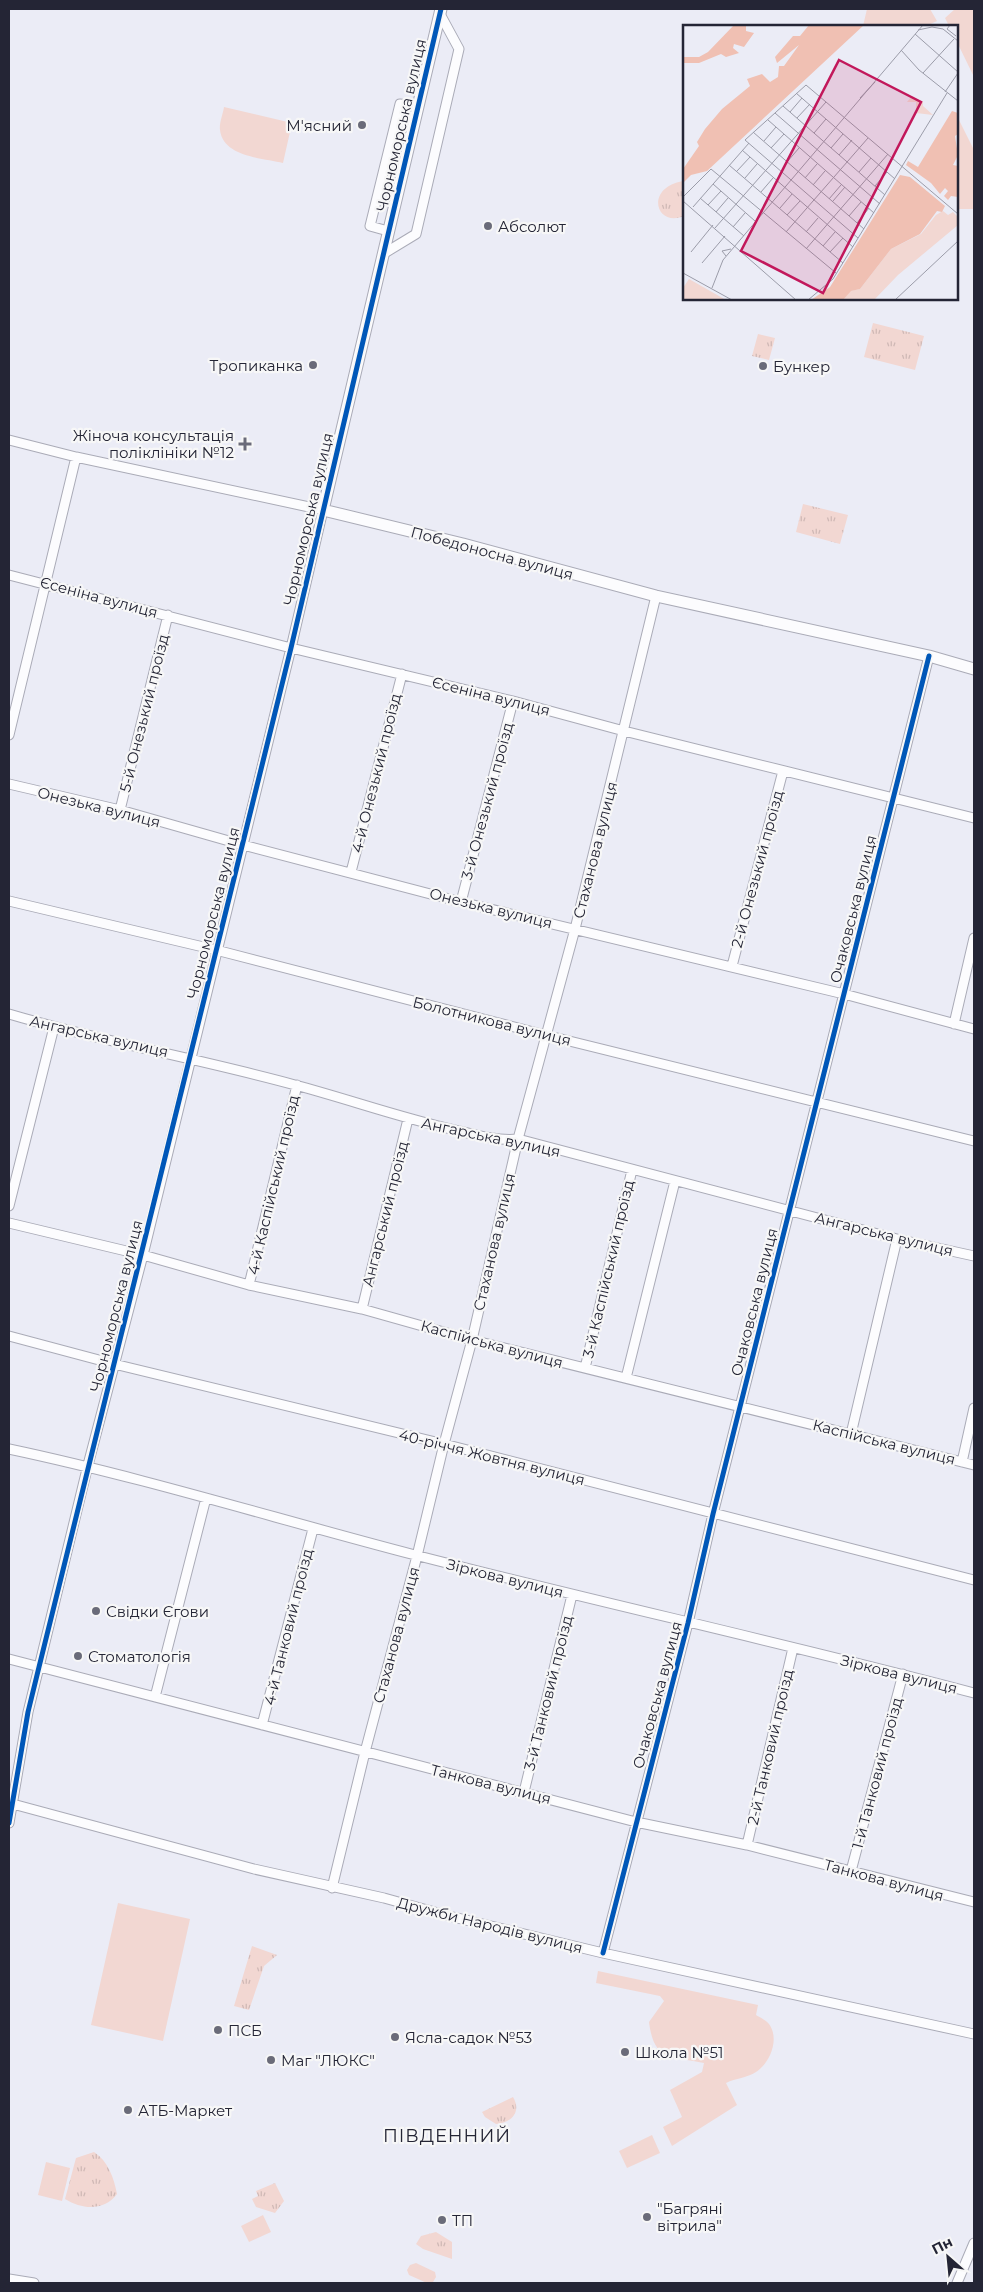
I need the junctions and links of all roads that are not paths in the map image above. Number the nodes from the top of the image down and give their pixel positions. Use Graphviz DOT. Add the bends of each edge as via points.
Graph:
graph roads {
  1 [pos="441,11"];
  2 [pos="418,106"];
  3 [pos="388,231"];
  4 [pos="383,254"];
  5 [pos="9,440"];
  6 [pos="76,457"];
  7 [pos="323,510"];
  8 [pos="9,575"];
  9 [pos="44,583"];
  10 [pos="656,596"];
  11 [pos="168,615"];
  12 [pos="291,648"];
  13 [pos="929,656"];
  14 [pos="974,669"];
  15 [pos="402,674"];
  16 [pos="513,701"];
  17 [pos="624,731"];
  18 [pos="9,735"];
  19 [pos="782,771"];
  20 [pos="9,784"];
  21 [pos="893,799"];
  22 [pos="120,810"];
  23 [pos="974,818"];
  24 [pos="243,846"];
  25 [pos="351,872"];
  26 [pos="9,901"];
  27 [pos="461,902"];
  28 [pos="575,929"];
  29 [pos="974,938"];
  30 [pos="216,950"];
  31 [pos="732,966"];
  32 [pos="844,994"];
  33 [pos="9,1014"];
  34 [pos="954,1024"];
  35 [pos="54,1027"];
  36 [pos="974,1029"];
  37 [pos="545,1035"];
  38 [pos="190,1058"];
  39 [pos="296,1085"];
  40 [pos="817,1101"];
  41 [pos="408,1119"];
  42 [pos="518,1140"];
  43 [pos="974,1141"];
  44 [pos="632,1170"];
  45 [pos="675,1181"];
  46 [pos="9,1206"];
  47 [pos="791,1210"];
  48 [pos="9,1223"];
  49 [pos="897,1238"];
  50 [pos="143,1255"];
  51 [pos="974,1256"];
  52 [pos="249,1285"];
  53 [pos="362,1309"];
  54 [pos="9,1336"];
  55 [pos="472,1340"];
  56 [pos="114,1364"];
  57 [pos="585,1368"];
  58 [pos="626,1378"];
  59 [pos="741,1405"];
  60 [pos="974,1408"];
  61 [pos="851,1434"];
  62 [pos="444,1444"];
  63 [pos="9,1449"];
  64 [pos="962,1462"];
  65 [pos="974,1465"];
  66 [pos="88,1466"];
  67 [pos="206,1498"];
  68 [pos="714,1514"];
  69 [pos="313,1529"];
  70 [pos="418,1556"];
  71 [pos="974,1580"];
  72 [pos="572,1595"];
  73 [pos="688,1623"];
  74 [pos="794,1648"];
  75 [pos="9,1659"];
  76 [pos="39,1667"];
  77 [pos="903,1674"];
  78 [pos="974,1693"];
  79 [pos="155,1697"];
  80 [pos="262,1726"];
  81 [pos="365,1752"];
  82 [pos="524,1792"];
  83 [pos="10,1804"];
  84 [pos="636,1822"];
  85 [pos="9,1823"];
  86 [pos="747,1845"];
  87 [pos="850,1871"];
  88 [pos="332,1888"];
  89 [pos="974,1902"];
  90 [pos="603,1954"];
  91 [pos="974,2034"];
  92 [pos="974,2243"];
  93 [pos="9,2279"];
  94 [pos="34,2283"];
  95 [pos="957,2283"];
  1 -- 2 [label="street, Чорноморська вулиця"];
  1 -- 4 [label="street" via="459,49 416,234"];
  2 -- 3 [label="street, Чорноморська вулиця"];
  2 -- 3 [label="street" via="400,104 370,226"];
  3 -- 4 [label="street, Чорноморська вулиця"];
  4 -- 7 [label="street, Чорноморська вулиця"];
  5 -- 6 [label="street, Победоносна вулиця"];
  6 -- 7 [label="street, Победоносна вулиця"];
  6 -- 9 [label="street"];
  7 -- 10 [label="street, Победоносна вулиця"];
  7 -- 12 [label="street, Чорноморська вулиця"];
  8 -- 9 [label="street, Єсеніна вулиця"];
  9 -- 11 [label="street, Єсеніна вулиця"];
  9 -- 18 [label="street"];
  10 -- 13 [label="street, Победоносна вулиця"];
  10 -- 17 [label="street, Стаханова вулиця"];
  11 -- 12 [label="street, Єсеніна вулиця"];
  11 -- 22 [label="street, 5-й Онезький проїзд"];
  12 -- 15 [label="street, Єсеніна вулиця"];
  12 -- 24 [label="street, Чорноморська вулиця"];
  13 -- 14 [label="street, Победоносна вулиця"];
  13 -- 21 [label="street, Очаковська вулиця"];
  15 -- 16 [label="street, Єсеніна вулиця"];
  15 -- 25 [label="street, 4-й Онезький проїзд"];
  16 -- 17 [label="street, Єсеніна вулиця"];
  16 -- 27 [label="street, 3-й Онезький проїзд"];
  17 -- 19 [label="street, Єсеніна вулиця"];
  17 -- 28 [label="street, Стаханова вулиця"];
  19 -- 21 [label="street, Єсеніна вулиця"];
  19 -- 31 [label="street, 2-й Онезький проїзд"];
  20 -- 22 [label="street, Онезька вулиця"];
  21 -- 23 [label="street, Єсеніна вулиця"];
  21 -- 32 [label="street, Очаковська вулиця"];
  22 -- 24 [label="street, Онезька вулиця"];
  24 -- 25 [label="street, Онезька вулиця"];
  24 -- 30 [label="street, Чорноморська вулиця"];
  25 -- 27 [label="street, Онезька вулиця"];
  26 -- 30 [label="street, Болотникова вулиця"];
  27 -- 28 [label="street, Онезька вулиця"];
  28 -- 31 [label="street, Онезька вулиця"];
  28 -- 37 [label="street, Стаханова вулиця"];
  29 -- 34 [label="street"];
  30 -- 37 [label="street, Болотникова вулиця"];
  30 -- 38 [label="street, Чорноморська вулиця"];
  31 -- 32 [label="street, Онезька вулиця"];
  32 -- 34 [label="street, Онезька вулиця"];
  32 -- 40 [label="street, Очаковська вулиця"];
  33 -- 35 [label="street, Ангарська вулиця"];
  34 -- 36 [label="street, Онезька вулиця"];
  35 -- 38 [label="street, Ангарська вулиця"];
  35 -- 46 [label="street"];
  37 -- 40 [label="street, Болотникова вулиця"];
  37 -- 42 [label="street, Стаханова вулиця"];
  38 -- 39 [label="street, Ангарська вулиця"];
  38 -- 50 [label="street, Чорноморська вулиця"];
  39 -- 41 [label="street, Ангарська вулиця"];
  39 -- 52 [label="street, 4-й Каспійський проїзд"];
  40 -- 43 [label="street, Болотникова вулиця"];
  40 -- 47 [label="street, Очаковська вулиця"];
  41 -- 42 [label="street, Ангарська вулиця" via="500,1141"];
  41 -- 53 [label="street, Ангарський проїзд"];
  42 -- 44 [label="street, Ангарська вулиця"];
  42 -- 55 [label="street, Стаханова вулиця"];
  44 -- 45 [label="street, Ангарська вулиця"];
  44 -- 57 [label="street, 3-й Каспійський проїзд"];
  45 -- 47 [label="street, Ангарська вулиця"];
  45 -- 58 [label="street"];
  47 -- 49 [label="street, Ангарська вулиця"];
  47 -- 59 [label="street, Очаковська вулиця"];
  48 -- 50 [label="street, Каспійська вулиця"];
  49 -- 51 [label="street, Ангарська вулиця"];
  49 -- 61 [label="street"];
  50 -- 52 [label="street, Каспійська вулиця"];
  50 -- 56 [label="street, Чорноморська вулиця"];
  52 -- 53 [label="street, Каспійська вулиця"];
  53 -- 55 [label="street, Каспійська вулиця"];
  54 -- 56 [label="street, 40-річчя Жовтня вулиця"];
  55 -- 57 [label="street, Каспійська вулиця"];
  55 -- 62 [label="street, Стаханова вулиця"];
  56 -- 62 [label="street, 40-річчя Жовтня вулиця"];
  56 -- 66 [label="street, Чорноморська вулиця"];
  57 -- 58 [label="street, Каспійська вулиця"];
  58 -- 59 [label="street, Каспійська вулиця"];
  59 -- 61 [label="street, Каспійська вулиця"];
  59 -- 68 [label="street, Очаковська вулиця"];
  60 -- 64 [label="street"];
  61 -- 64 [label="street, Каспійська вулиця"];
  62 -- 68 [label="street, 40-річчя Жовтня вулиця"];
  62 -- 70 [label="street, Стаханова вулиця"];
  63 -- 66 [label="street, Зіркова вулиця"];
  64 -- 65 [label="street, Каспійська вулиця"];
  66 -- 67 [label="street, Зіркова вулиця"];
  66 -- 76 [label="street, Чорноморська вулиця"];
  67 -- 69 [label="street, Зіркова вулиця"];
  67 -- 79 [label="street"];
  68 -- 71 [label="street, 40-річчя Жовтня вулиця"];
  68 -- 73 [label="street, Очаковська вулиця"];
  69 -- 70 [label="street, Зіркова вулиця"];
  69 -- 80 [label="street, 4-й Танковий проїзд"];
  70 -- 72 [label="street, Зіркова вулиця"];
  70 -- 81 [label="street, Стаханова вулиця"];
  72 -- 73 [label="street, Зіркова вулиця"];
  72 -- 82 [label="street, 3-й Танковий проїзд"];
  73 -- 74 [label="street, Зіркова вулиця"];
  73 -- 84 [label="street, Очаковська вулиця"];
  74 -- 77 [label="street, Зіркова вулиця"];
  74 -- 86 [label="street, 2-й Танковий проїзд"];
  75 -- 76 [label="street, Танкова вулиця"];
  76 -- 79 [label="street, Танкова вулиця"];
  76 -- 83 [label="street, Чорноморська вулиця"];
  77 -- 78 [label="street, Зіркова вулиця"];
  77 -- 87 [label="street, 1-й Танковий проїзд"];
  79 -- 80 [label="street, Танкова вулиця"];
  80 -- 81 [label="street, Танкова вулиця"];
  81 -- 82 [label="street, Танкова вулиця"];
  81 -- 88 [label="street, Стаханова вулиця"];
  82 -- 84 [label="street, Танкова вулиця"];
  83 -- 85 [label="street, Чорноморська вулиця"];
  83 -- 88 [label="street, Дружби Народів вулиця"];
  84 -- 86 [label="street, Танкова вулиця"];
  84 -- 90 [label="street, Очаковська вулиця"];
  86 -- 87 [label="street, Танкова вулиця"];
  87 -- 89 [label="street, Танкова вулиця"];
  88 -- 90 [label="street, Дружби Народів вулиця" via="384,1898"];
  90 -- 91 [label="street, Дружби Народів вулиця"];
  92 -- 95 [label="street"];
  93 -- 94 [label="street"];
}
